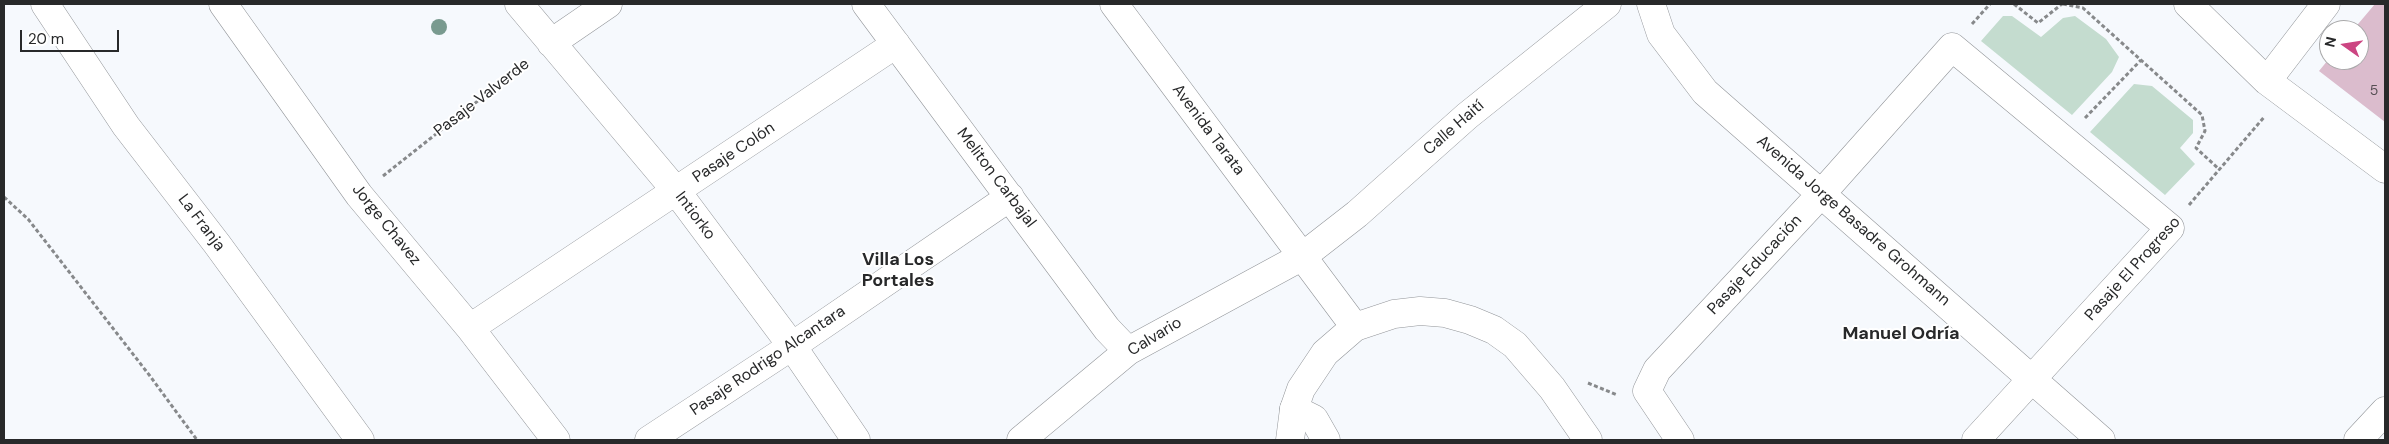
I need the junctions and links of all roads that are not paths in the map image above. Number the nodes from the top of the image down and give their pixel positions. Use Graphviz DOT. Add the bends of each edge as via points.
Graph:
graph roads {
  1 [pos="45,4"];
  2 [pos="223,4"];
  3 [pos="519,4"];
  4 [pos="608,4"];
  5 [pos="866,4"];
  6 [pos="1114,4"];
  7 [pos="1607,4"];
  8 [pos="1651,4"];
  9 [pos="2188,4"];
  10 [pos="2326,4"];
  11 [pos="551,43"];
  12 [pos="896,44"];
  13 [pos="2276,87"];
  14 [pos="2385,169"];
  15 [pos="677,192"];
  16 [pos="1822,193"];
  17 [pos="1010,197"];
  18 [pos="2170,228"];
  19 [pos="1303,256"];
  20 [pos="1355,327"];
  21 [pos="470,328"];
  22 [pos="792,346"];
  23 [pos="1128,351"];
  24 [pos="2034,380"];
  25 [pos="1294,410"];
  26 [pos="360,440"];
  27 [pos="556,440"];
  28 [pos="649,440"];
  29 [pos="856,440"];
  30 [pos="1021,440"];
  31 [pos="1290,440"];
  32 [pos="1326,440"];
  33 [pos="1588,440"];
  34 [pos="1680,440"];
  35 [pos="1976,440"];
  36 [pos="2101,440"];
  1 -- 26 [label="main road, La Franja" via="126,126"];
  2 -- 21 [label="main road, Jorge Chavez" via="360,195"];
  3 -- 11 [label="main road, Intiorko"];
  4 -- 11 [label="main road"];
  5 -- 12 [label="main road, Meliton Carbajal"];
  6 -- 19 [label="main road, Avenida Tarata"];
  7 -- 19 [label="main road, Calle Haití" via="1467,116 1357,214"];
  8 -- 16 [label="main road, Avenida Jorge Basadre Grohmann" via="1661,34 1705,92"];
  9 -- 13 [label="main road"];
  10 -- 13 [label="main road"];
  11 -- 15 [label="main road, Intiorko"];
  12 -- 15 [label="main road, Pasaje Colón"];
  12 -- 17 [label="main road, Meliton Carbajal"];
  13 -- 14 [label="main road"];
  15 -- 21 [label="main road, Pasaje Colón"];
  15 -- 22 [label="main road, Intiorko"];
  16 -- 18 [label="main road, Pasaje Educación" via="1952,47"];
  16 -- 24 [label="main road, Avenida Jorge Basadre Grohmann"];
  16 -- 34 [label="main road, Pasaje Educación" via="1658,370 1648,391"];
  17 -- 22 [label="main road, Pasaje Rodrigo Alcantara"];
  17 -- 23 [label="main road, Meliton Carbajal" via="1107,329"];
  18 -- 24 [label="main road, Pasaje El Progreso"];
  19 -- 20 [label="main road, Avenida Tarata"];
  19 -- 23 [label="main road, Calvario"];
  20 -- 25 [label="main road" via="1324,353 1301,389"];
  20 -- 33 [label="main road" via="1394,314 1420,311 1445,313 1494,330 1514,345 1552,388"];
  21 -- 27 [label="main road, Jorge Chavez"];
  22 -- 28 [label="main road, Pasaje Rodrigo Alcantara"];
  22 -- 29 [label="main road, Intiorko"];
  23 -- 30 [label="main road, Calvario"];
  24 -- 35 [label="main road, Pasaje El Progreso"];
  24 -- 36 [label="main road, Avenida Jorge Basadre Grohmann"];
  25 -- 31 [label="main road"];
  25 -- 32 [label="main road" via="1314,419"];
}
